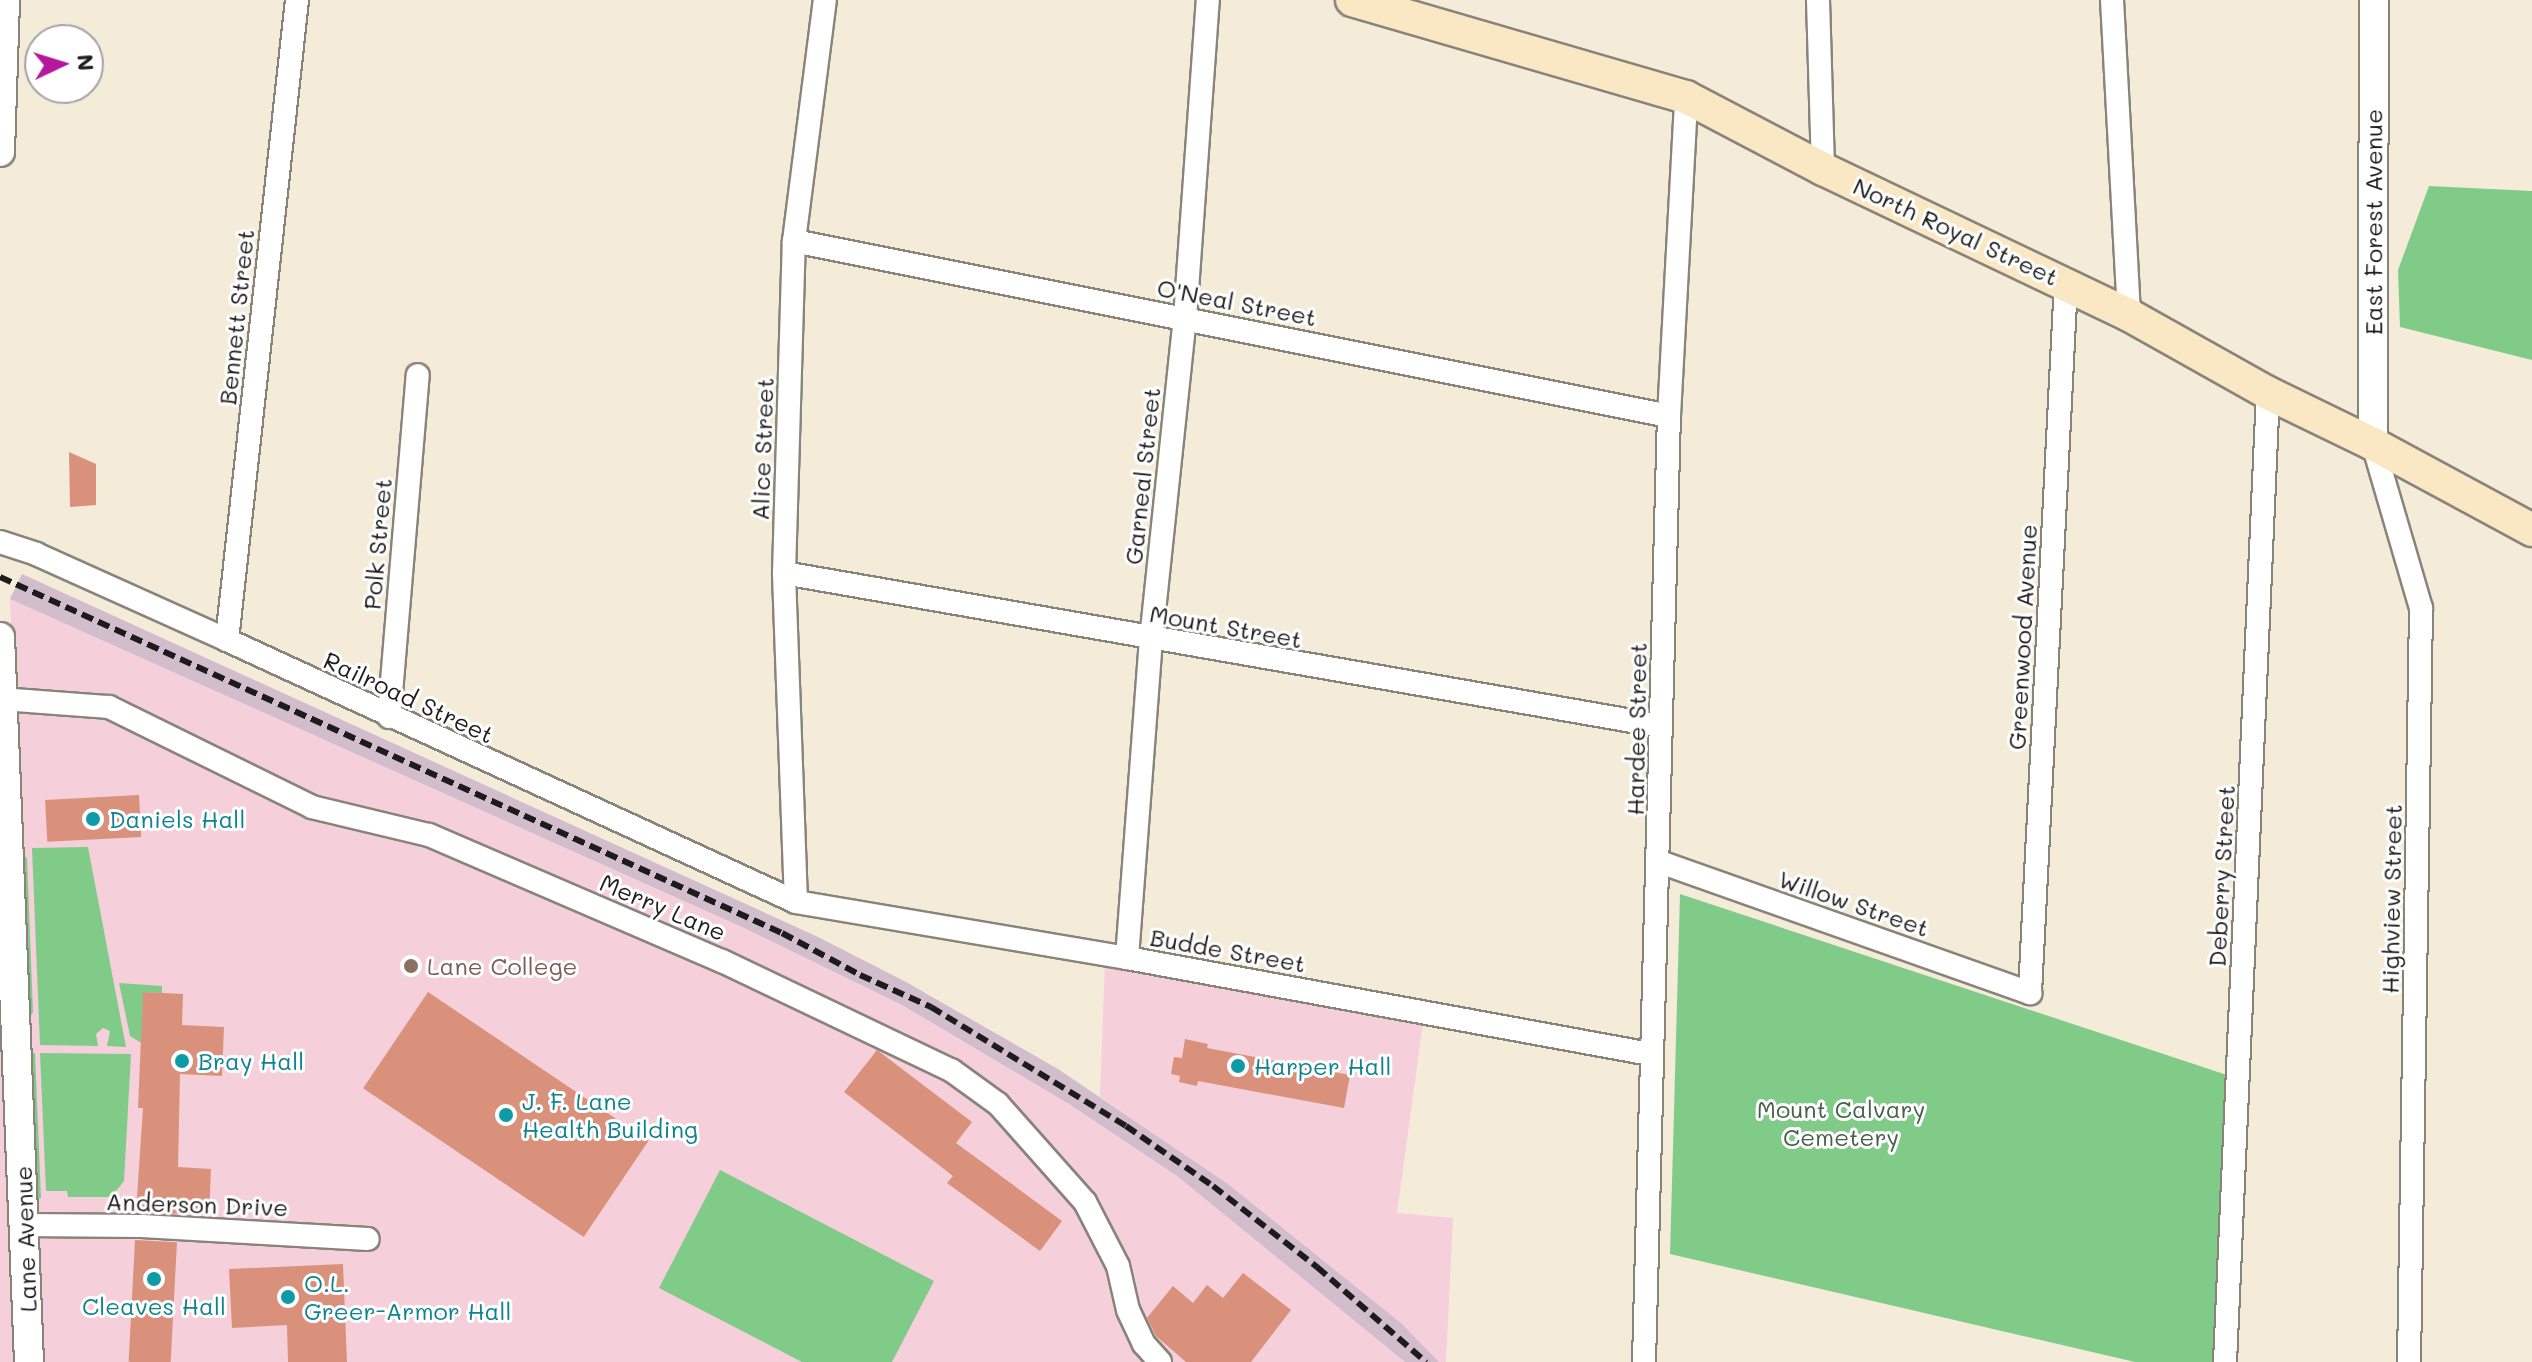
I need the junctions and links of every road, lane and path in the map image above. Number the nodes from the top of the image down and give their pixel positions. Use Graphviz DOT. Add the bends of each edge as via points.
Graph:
graph roads {
  1 [pos="5,0"];
  2 [pos="297,0"];
  3 [pos="825,0"];
  4 [pos="1208,0"];
  5 [pos="1352,0"];
  6 [pos="1818,0"];
  7 [pos="2112,0"];
  8 [pos="2374,0"];
  9 [pos="1686,97"];
  10 [pos="0,152"];
  11 [pos="1823,169"];
  12 [pos="794,241"];
  13 [pos="2066,283"];
  14 [pos="2129,315"];
  15 [pos="1185,318"];
  16 [pos="418,375"];
  17 [pos="2268,393"];
  18 [pos="1669,416"];
  19 [pos="2373,444"];
  20 [pos="2532,530"];
  21 [pos="0,542"];
  22 [pos="784,573"];
  23 [pos="0,637"];
  24 [pos="227,640"];
  25 [pos="1151,640"];
  26 [pos="2,699"];
  27 [pos="389,717"];
  28 [pos="1661,726"];
  29 [pos="1660,862"];
  30 [pos="796,902"];
  31 [pos="1127,958"];
  32 [pos="6,968"];
  33 [pos="2030,993"];
  34 [pos="1650,1054"];
  35 [pos="24,1225"];
  36 [pos="368,1239"];
  37 [pos="29,1362"];
  38 [pos="1160,1362"];
  39 [pos="1644,1362"];
  40 [pos="2225,1362"];
  41 [pos="2409,1362"];
  1 -- 10 [label="street"];
  2 -- 24 [label="street, Bennett Street"];
  3 -- 12 [label="street, Alice Street"];
  4 -- 15 [label="street, Garneal Street"];
  5 -- 9 [label="main road, North Royal Street"];
  6 -- 11 [label="street"];
  7 -- 14 [label="street"];
  8 -- 19 [label="street, East Forest Avenue"];
  9 -- 11 [label="main road, North Royal Street"];
  9 -- 18 [label="street, Hardee Street"];
  11 -- 13 [label="main road, North Royal Street"];
  12 -- 15 [label="street, O'Neal Street"];
  12 -- 22 [label="street, Alice Street"];
  13 -- 14 [label="main road, North Royal Street"];
  13 -- 33 [label="street, Greenwood Avenue"];
  14 -- 17 [label="main road, North Royal Street"];
  15 -- 18 [label="street, O'Neal Street"];
  15 -- 25 [label="street, Garneal Street"];
  16 -- 27 [label="street, Polk Street"];
  17 -- 19 [label="main road, North Royal Street"];
  17 -- 40 [label="street, Deberry Street"];
  18 -- 28 [label="street, Hardee Street"];
  19 -- 20 [label="main road, North Royal Street"];
  19 -- 41 [label="street, Highview Street" via="2421,608"];
  21 -- 24 [label="street, Railroad Street"];
  22 -- 25 [label="street, Mount Street"];
  22 -- 30 [label="street, Alice Street"];
  23 -- 26 [label="street, Lane Avenue"];
  24 -- 27 [label="street, Railroad Street"];
  25 -- 28 [label="street, Mount Street"];
  25 -- 31 [label="street, Garneal Street"];
  26 -- 32 [label="street, Lane Avenue"];
  26 -- 38 [label="street, Merry Lane" via="109,707 312,807 429,835 722,961 951,1070 998,1104 1085,1202 1118,1266 1128,1310 1144,1344"];
  27 -- 30 [label="street, Railroad Street"];
  28 -- 29 [label="street, Hardee Street"];
  29 -- 33 [label="street, Willow Street"];
  29 -- 34 [label="street, Hardee Street"];
  30 -- 31 [label="street, Budde Street"];
  31 -- 34 [label="street, Budde Street"];
  32 -- 35 [label="street, Lane Avenue"];
  34 -- 39 [label="street, Hardee Street"];
  35 -- 36 [label="street, Anderson Drive"];
  35 -- 37 [label="street, Lane Avenue"];
}
